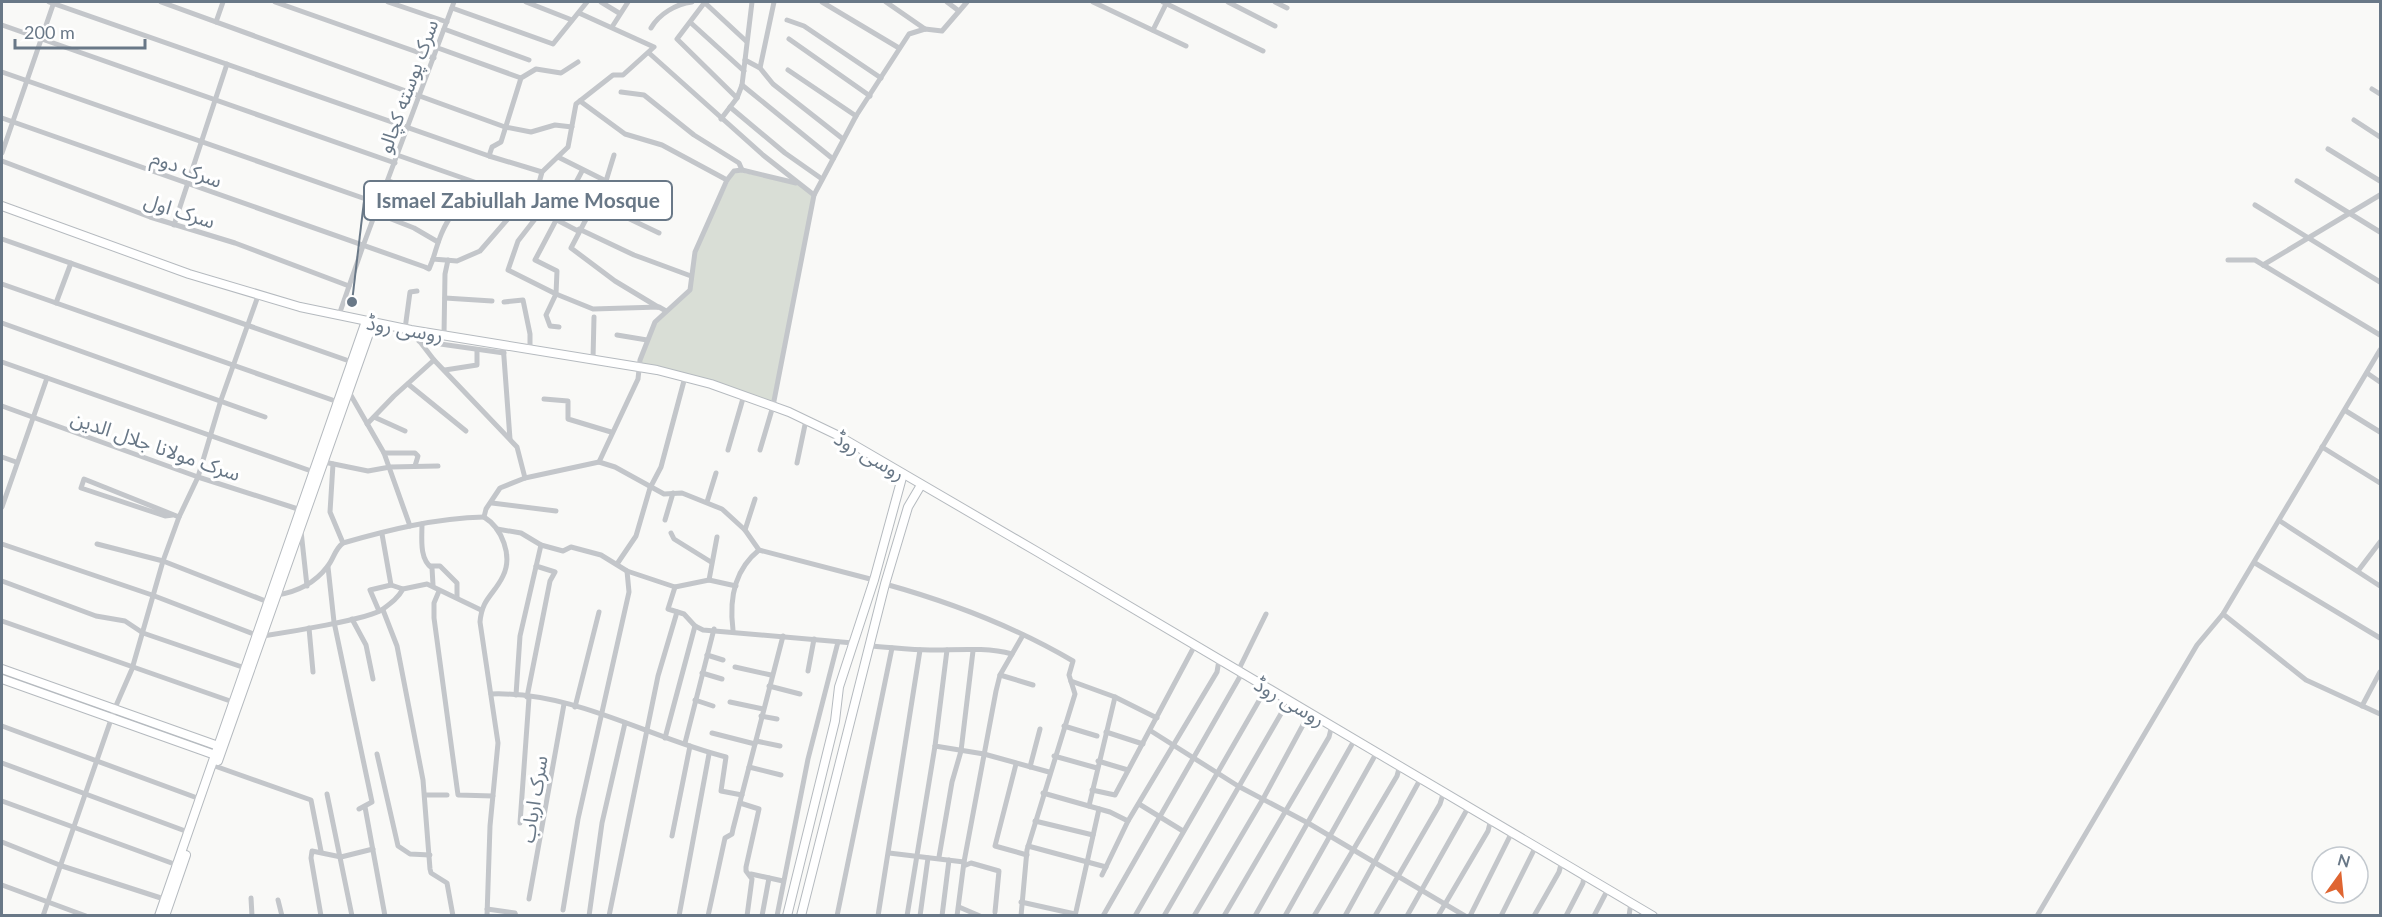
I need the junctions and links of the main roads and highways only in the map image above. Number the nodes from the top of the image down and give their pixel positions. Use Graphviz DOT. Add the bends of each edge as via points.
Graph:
graph roads {
  1 [pos="2,206"];
  2 [pos="370,322"];
  3 [pos="903,474"];
  4 [pos="921,485"];
  5 [pos="299,527"];
  6 [pos="260,635"];
  7 [pos="2,669"];
  8 [pos="2,679"];
  9 [pos="220,747"];
  10 [pos="217,756"];
  11 [pos="214,765"];
  12 [pos="808,834"];
  13 [pos="821,837"];
  14 [pos="159,915"];
  15 [pos="165,915"];
  16 [pos="787,915"];
  17 [pos="801,915"];
  18 [pos="1653,915"];
  1 -- 2 [label="main road, روسی روڈ" via="163,266 258,296"];
  2 -- 3 [label="main road, روسی روڈ" via="685,377 806,420"];
  2 -- 5 [label="main road" via="328,463"];
  2 -- 5 [label="main road" via="338,402 301,510"];
  3 -- 4 [label="main road, روسی روڈ"];
  3 -- 12 [label="main road" via="839,687 835,721"];
  4 -- 13 [label="main road" via="908,507 885,584"];
  4 -- 18 [label="main road, روسی روڈ"];
  5 -- 6 [label="main road"];
  5 -- 6 [label="main road" via="268,602"];
  6 -- 9 [label="main road"];
  6 -- 9 [label="main road" via="245,668"];
  7 -- 9 [label="main road"];
  8 -- 10 [label="main road"];
  9 -- 10 [label="main road"];
  10 -- 11 [label="main road"];
  11 -- 14 [label="main road"];
  11 -- 15 [label="main road"];
  12 -- 13 [label="main road"];
  12 -- 16 [label="main road"];
  13 -- 17 [label="main road"];
}
